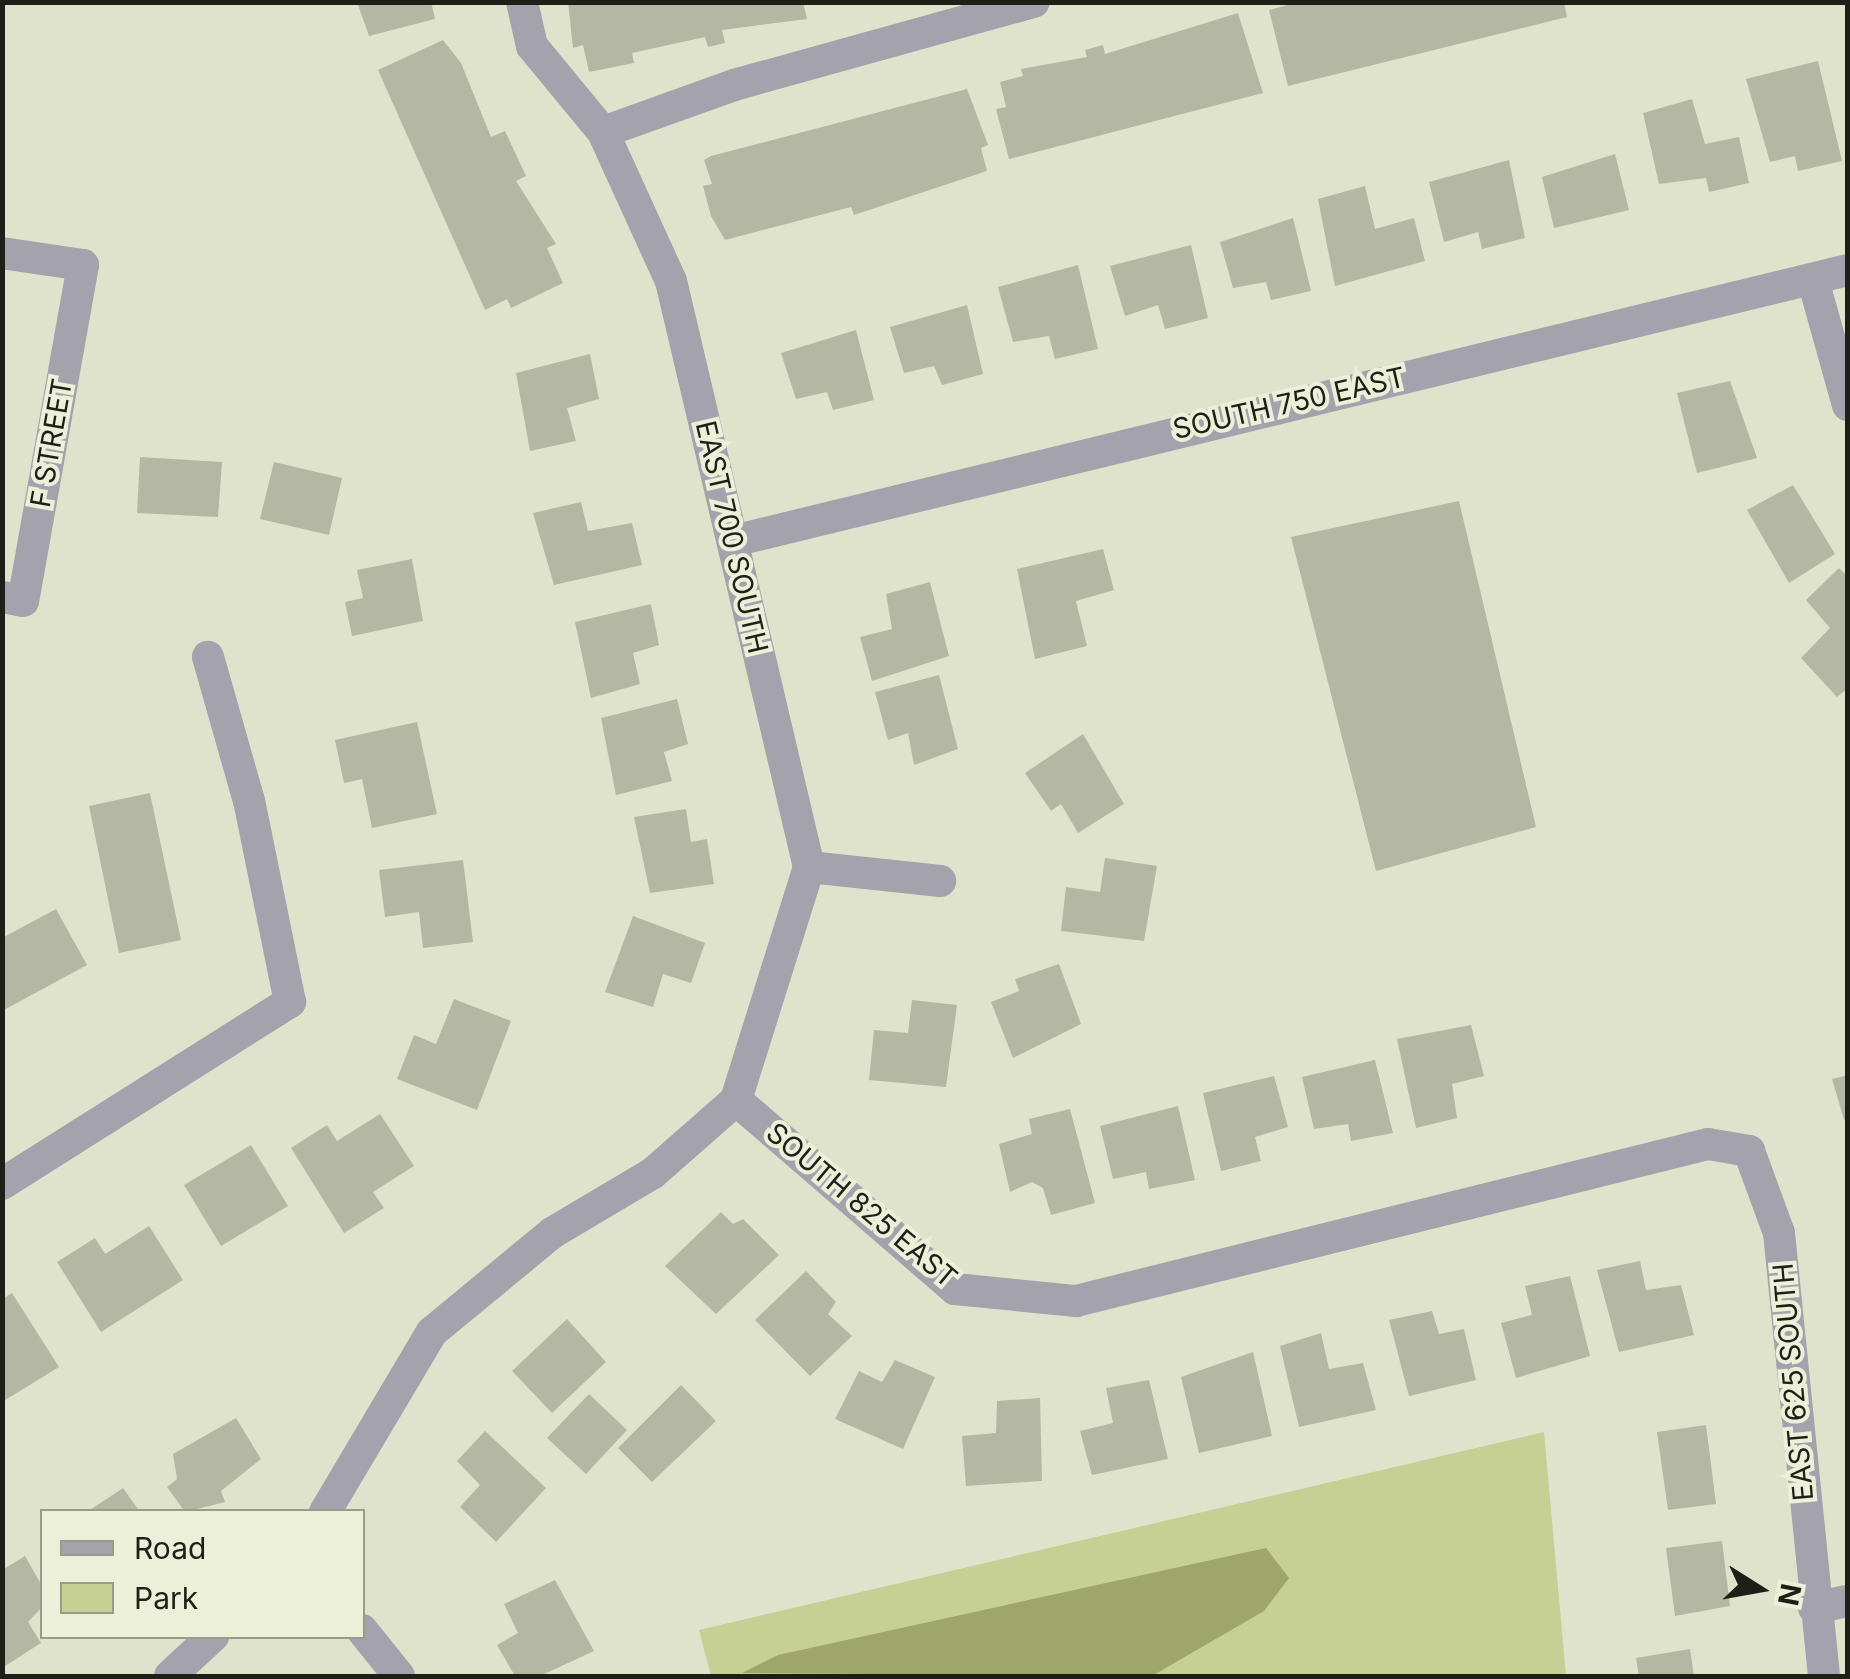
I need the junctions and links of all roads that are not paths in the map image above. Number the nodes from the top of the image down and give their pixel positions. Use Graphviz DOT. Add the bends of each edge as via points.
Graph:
graph roads {
  1 [pos="522,2"];
  2 [pos="1034,2"];
  3 [pos="603,132"];
  4 [pos="2,253"];
  5 [pos="1848,270"];
  6 [pos="1813,280"];
  7 [pos="1848,405"];
  8 [pos="732,541"];
  9 [pos="2,597"];
  10 [pos="208,657"];
  11 [pos="810,867"];
  12 [pos="940,881"];
  13 [pos="736,1100"];
  14 [pos="1748,1151"];
  15 [pos="2,1184"];
  16 [pos="327,1509"];
  17 [pos="1848,1601"];
  18 [pos="1814,1608"];
  19 [pos="365,1634"];
  20 [pos="210,1639"];
  21 [pos="170,1676"];
  22 [pos="399,1676"];
  23 [pos="1824,1676"];
  1 -- 3 [label="street, EAST 700 SOUTH" via="532,46"];
  2 -- 3 [label="street" via="734,85"];
  3 -- 8 [label="street, EAST 700 SOUTH" via="671,281"];
  4 -- 9 [label="street, F STREET" via="83,265 23,601"];
  5 -- 6 [label="street, SOUTH 750 EAST"];
  6 -- 7 [label="street"];
  6 -- 8 [label="street, SOUTH 750 EAST"];
  8 -- 11 [label="street, EAST 700 SOUTH"];
  10 -- 15 [label="street" via="249,801 290,1002"];
  11 -- 12 [label="street"];
  11 -- 13 [label="street"];
  13 -- 14 [label="street, SOUTH 825 EAST" via="956,1288 1076,1301 1708,1144"];
  13 -- 16 [label="street" via="654,1174 552,1232 432,1332"];
  14 -- 18 [label="street, EAST 625 SOUTH" via="1779,1233"];
  17 -- 18 [label="street"];
  18 -- 23 [label="street, EAST 625 SOUTH"];
  19 -- 22 [label="street"];
  20 -- 21 [label="street"];
}
